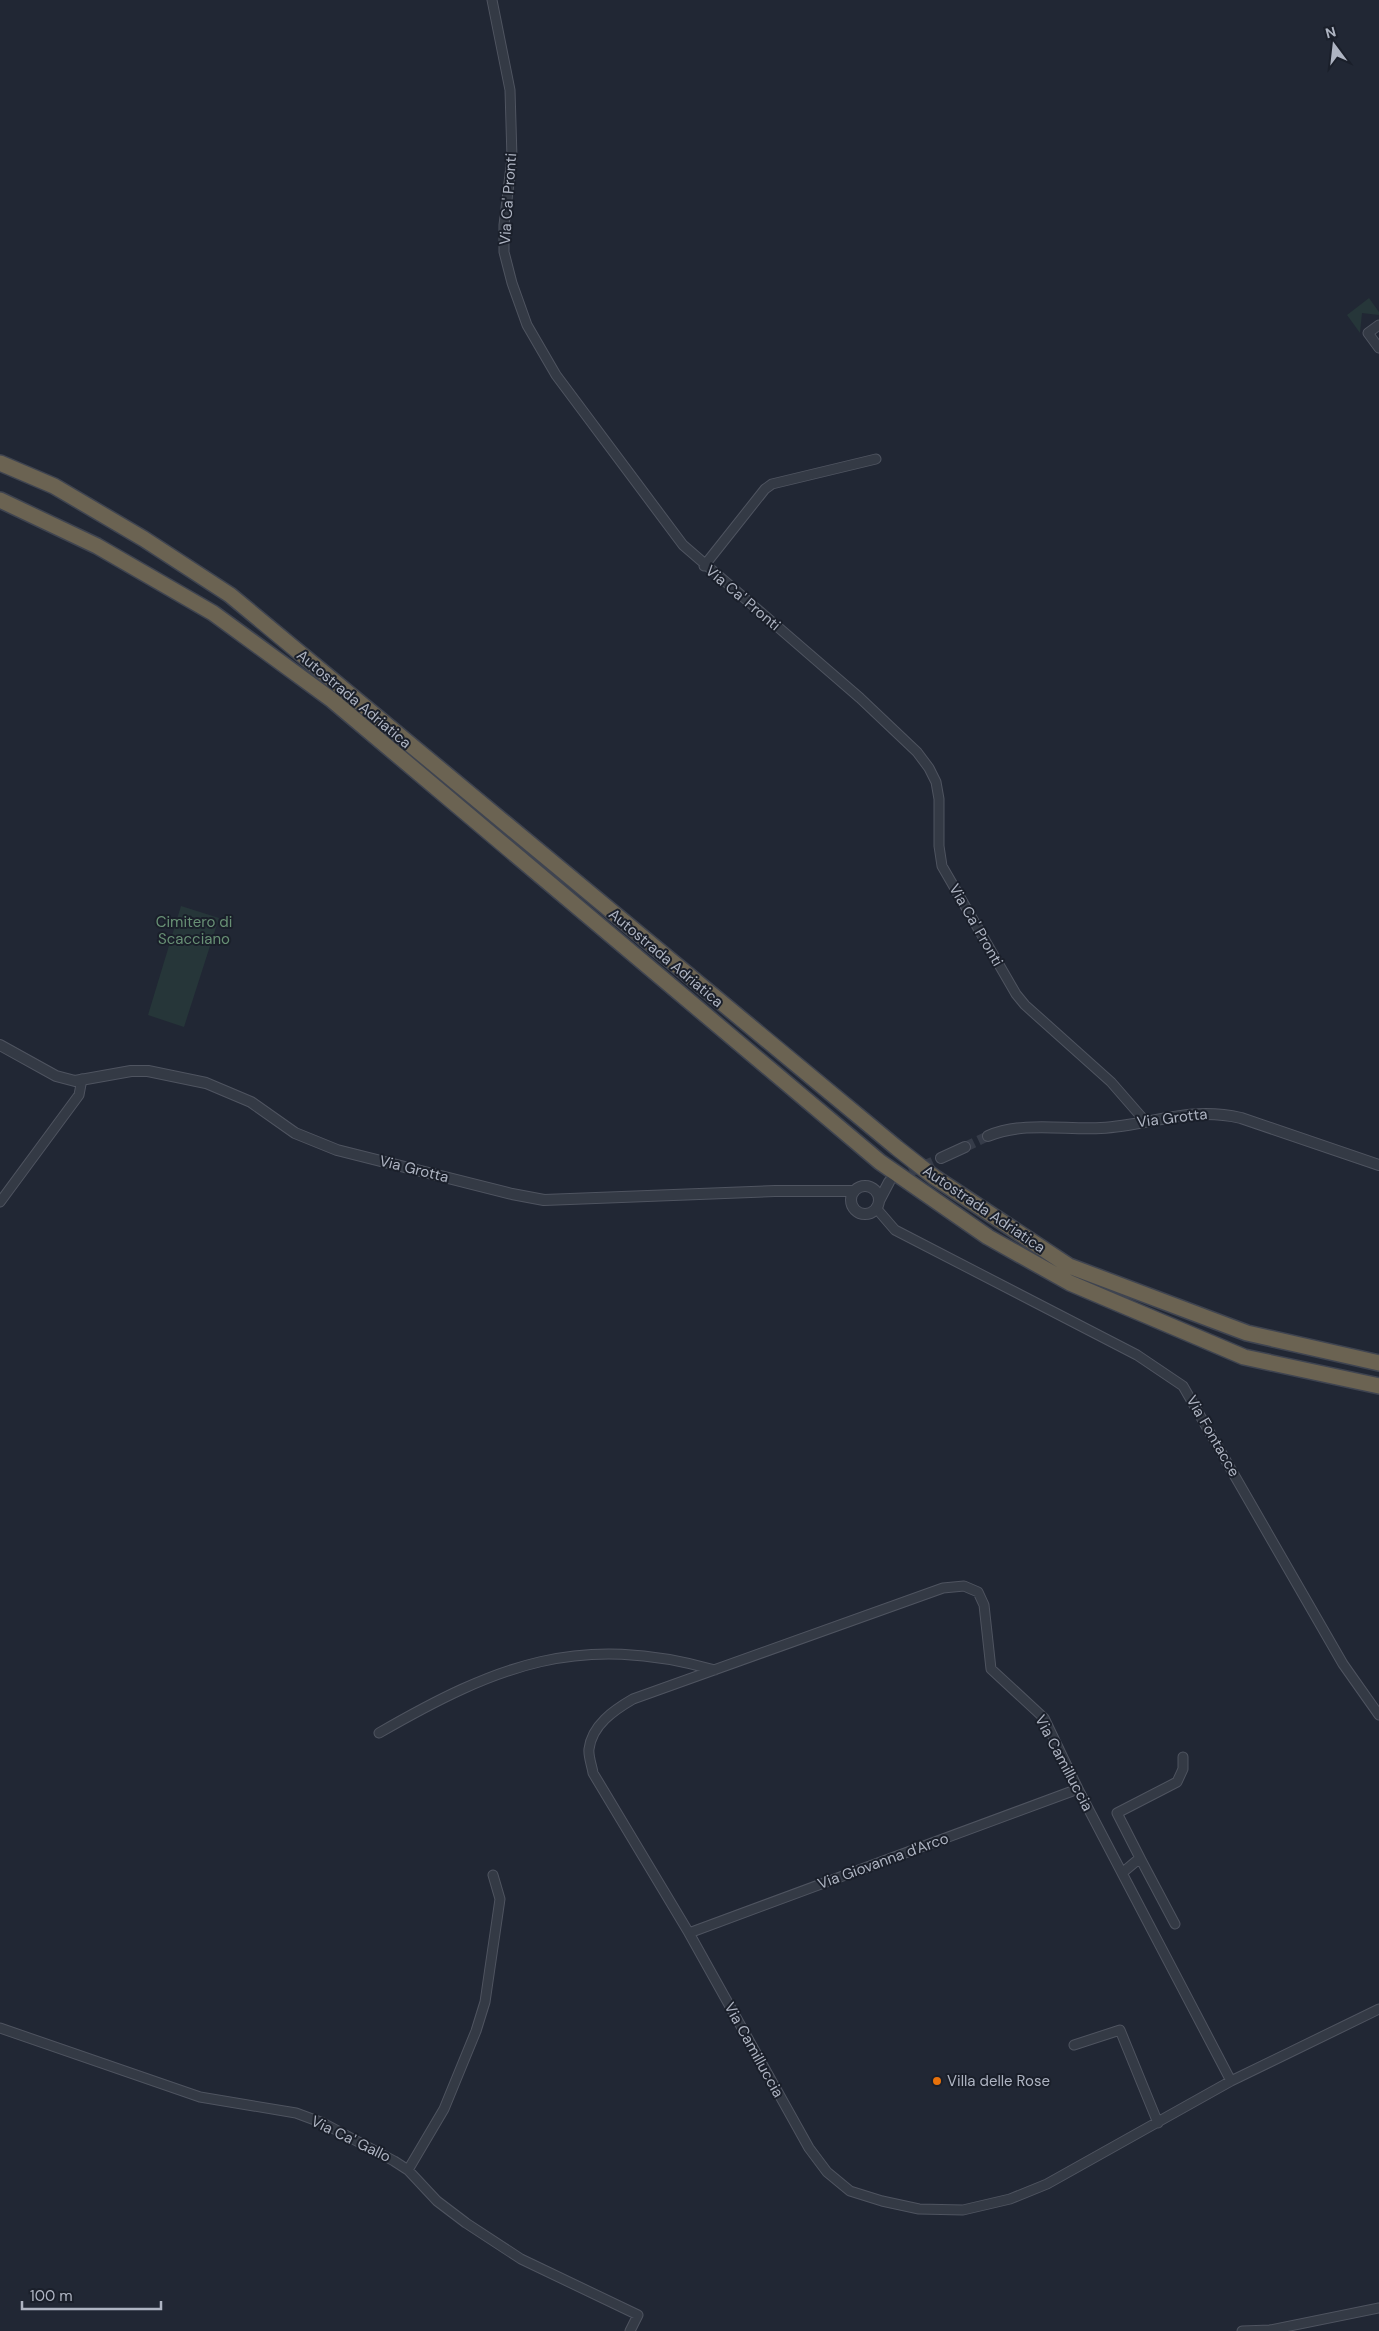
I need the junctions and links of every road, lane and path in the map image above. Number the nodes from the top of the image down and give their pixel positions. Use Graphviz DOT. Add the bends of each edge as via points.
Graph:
graph roads {
  1 [pos="492,0"];
  2 [pos="1379,325"];
  3 [pos="1379,348"];
  4 [pos="876,459"];
  5 [pos="0,462"];
  6 [pos="0,500"];
  7 [pos="704,566"];
  8 [pos="0,1045"];
  9 [pos="82,1079"];
  10 [pos="1145,1121"];
  11 [pos="988,1136"];
  12 [pos="965,1147"];
  13 [pos="941,1158"];
  14 [pos="1379,1165"];
  15 [pos="872,1187"];
  16 [pos="854,1191"];
  17 [pos="0,1202"];
  18 [pos="878,1205"];
  19 [pos="1379,1364"];
  20 [pos="1379,1386"];
  21 [pos="715,1670"];
  22 [pos="1379,1715"];
  23 [pos="379,1733"];
  24 [pos="1183,1757"];
  25 [pos="1078,1789"];
  26 [pos="1140,1858"];
  27 [pos="1122,1873"];
  28 [pos="493,1875"];
  29 [pos="1175,1924"];
  30 [pos="689,1933"];
  31 [pos="1379,2009"];
  32 [pos="0,2028"];
  33 [pos="1074,2045"];
  34 [pos="1231,2081"];
  35 [pos="1158,2123"];
  36 [pos="408,2170"];
  37 [pos="1379,2308"];
  38 [pos="630,2331"];
  39 [pos="1242,2331"];
  1 -- 7 [label="street, Via Ca' Pronti" via="510,90 512,158 504,252 527,325 556,374 654,509"];
  2 -- 3 [label="street" via="1368,333"];
  4 -- 7 [label="street" via="772,484"];
  5 -- 19 [label="highway, Autostrada Adriatica" via="54,486 230,595 897,1148 998,1220 1069,1266 1247,1333"];
  6 -- 20 [label="highway, Autostrada Adriatica" via="97,546 213,613 332,700 880,1162 988,1237 1070,1283 1244,1357"];
  7 -- 10 [label="street, Via Ca' Pronti" via="860,698 925,762 936,782 939,799 942,866 1016,994 1039,1019 1111,1082"];
  8 -- 9 [label="street, Via Grotta" via="56,1076 75,1081"];
  9 -- 16 [label="street, Via Grotta" via="125,1071 206,1083 252,1102 296,1133 337,1150 544,1200"];
  9 -- 17 [label="street" via="79,1095"];
  10 -- 11 [label="street, Via Grotta" via="1104,1128 1018,1128"];
  10 -- 14 [label="street, Via Grotta" via="1200,1112 1219,1113"];
  12 -- 13 [label="street"];
  15 -- 16 [label="street" via="862,1186"];
  15 -- 18 [label="street" via="878,1193"];
  15 -- 18 [label="street" via="889,1182"];
  16 -- 18 [label="street" via="851,1200 856,1211 869,1213"];
  18 -- 22 [label="street, Via Fontacce" via="895,1230 1137,1355 1183,1386 1343,1664"];
  21 -- 23 [label="street" via="677,1659 635,1654 544,1659 491,1676 437,1699"];
  21 -- 25 [label="street, Via Camilluccia" via="943,1588 964,1586 978,1592 984,1605 991,1669 1044,1718"];
  21 -- 30 [label="street, Via Camilluccia" via="633,1699 610,1712 598,1728 589,1749 593,1773"];
  24 -- 26 [label="street" via="1183,1769 1177,1782 1117,1813"];
  25 -- 27 [label="street, Via Camilluccia"];
  25 -- 30 [label="street, Via Giovanna d'Arco"];
  26 -- 27 [label="street"];
  26 -- 29 [label="street"];
  27 -- 34 [label="street, Via Camilluccia"];
  28 -- 36 [label="street" via="500,1899 485,2002 444,2109"];
  30 -- 35 [label="street, Via Camilluccia" via="809,2148 826,2172 850,2191 920,2209 963,2210 1010,2200 1047,2184"];
  31 -- 34 [label="street, Via Camilluccia"];
  32 -- 36 [label="street, Via Ca' Gallo" via="200,2097 296,2114 352,2136"];
  33 -- 35 [label="street" via="1120,2030"];
  34 -- 35 [label="street, Via Camilluccia"];
  36 -- 38 [label="street, Via Ca' Gallo" via="437,2201 521,2259 638,2315"];
  37 -- 39 [label="street" via="1270,2330"];
}
